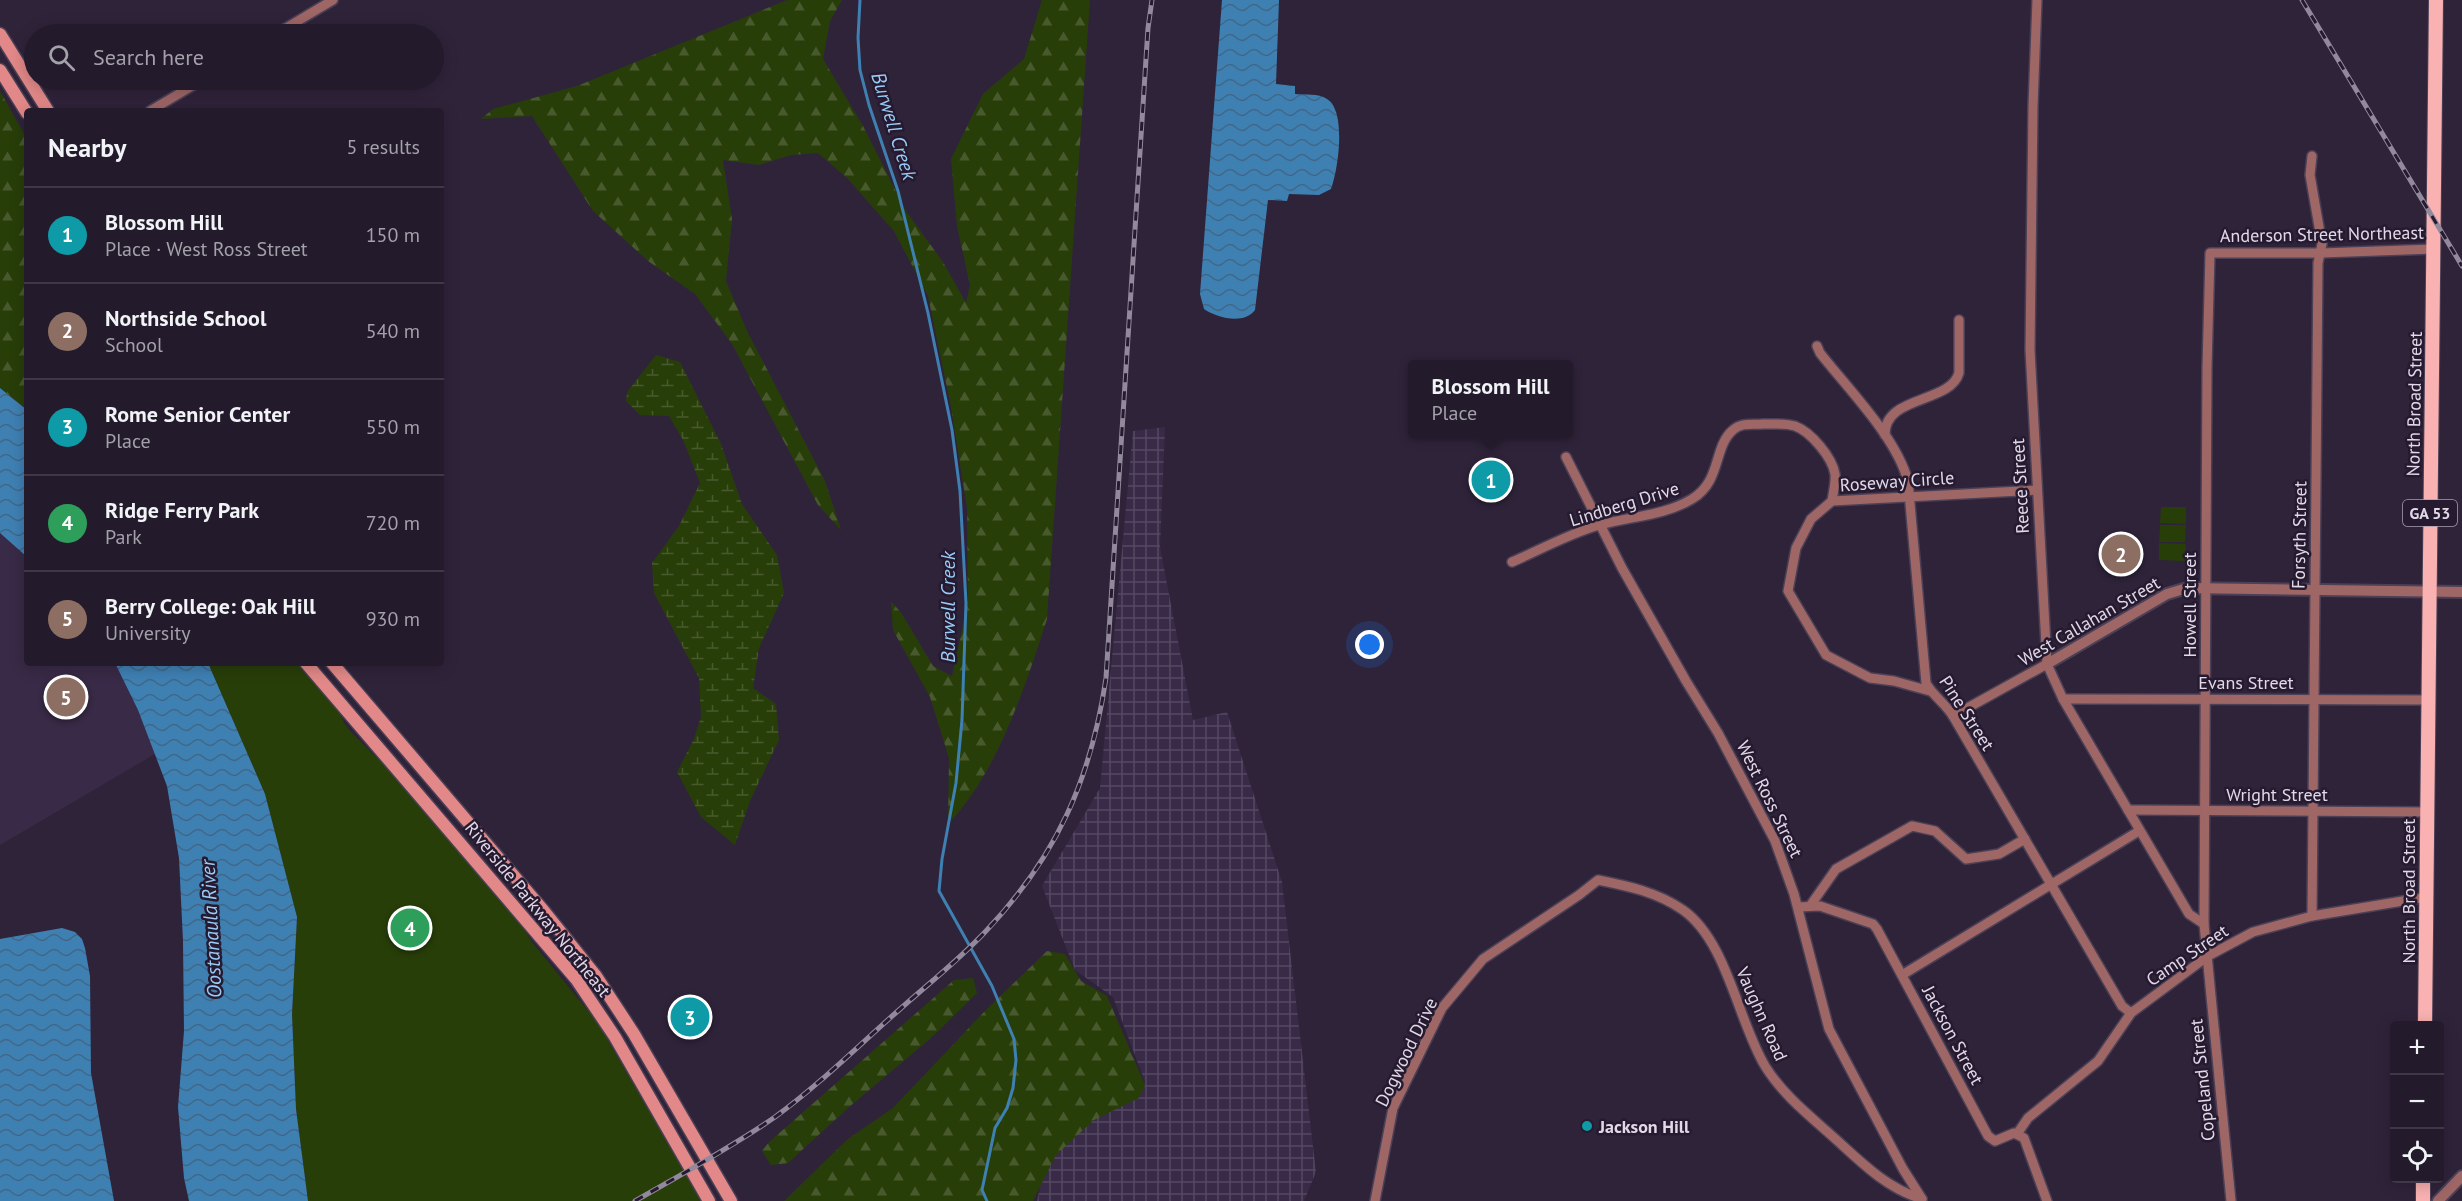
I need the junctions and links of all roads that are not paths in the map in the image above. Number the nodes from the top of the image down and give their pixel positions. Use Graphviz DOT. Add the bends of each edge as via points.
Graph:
graph roads {
  1 [pos="333,0"];
  2 [pos="2037,0"];
  3 [pos="2436,0"];
  4 [pos="293,24"];
  5 [pos="0,34"];
  6 [pos="0,70"];
  7 [pos="24,72"];
  8 [pos="35,90"];
  9 [pos="185,90"];
  10 [pos="24,108"];
  11 [pos="46,108"];
  12 [pos="155,108"];
  13 [pos="2312,156"];
  14 [pos="2434,249"];
  15 [pos="2210,253"];
  16 [pos="2321,253"];
  17 [pos="1959,320"];
  18 [pos="1817,346"];
  19 [pos="1885,435"];
  20 [pos="1566,458"];
  21 [pos="2037,490"];
  22 [pos="1909,495"];
  23 [pos="1832,501"];
  24 [pos="1598,525"];
  25 [pos="1512,562"];
  26 [pos="2206,588"];
  27 [pos="2315,588"];
  28 [pos="2429,592"];
  29 [pos="2462,592"];
  30 [pos="2047,664"];
  31 [pos="309,666"];
  32 [pos="335,666"];
  33 [pos="1930,691"];
  34 [pos="2063,699"];
  35 [pos="2206,699"];
  36 [pos="2314,699"];
  37 [pos="2429,700"];
  38 [pos="1953,716"];
  39 [pos="2128,810"];
  40 [pos="2205,810"];
  41 [pos="2314,811"];
  42 [pos="2427,812"];
  43 [pos="2139,831"];
  44 [pos="2025,839"];
  45 [pos="1598,880"];
  46 [pos="2052,885"];
  47 [pos="2427,897"];
  48 [pos="1810,906"];
  49 [pos="1798,907"];
  50 [pos="2312,916"];
  51 [pos="2204,924"];
  52 [pos="2208,957"];
  53 [pos="1902,975"];
  54 [pos="2131,1013"];
  55 [pos="2425,1021"];
  56 [pos="2018,1134"];
  57 [pos="2462,1176"];
  58 [pos="2423,1183"];
  59 [pos="1923,1200"];
  60 [pos="709,1201"];
  61 [pos="731,1201"];
  62 [pos="1375,1201"];
  63 [pos="2047,1201"];
  64 [pos="2230,1201"];
  65 [pos="2423,1201"];
  66 [pos="2438,1201"];
  1 -- 4 [label="street"];
  2 -- 21 [label="street, Reece Street" via="2030,350"];
  3 -- 14 [label="main road, North Broad Street / GA 53"];
  5 -- 7 [label="main road"];
  6 -- 10 [label="main road"];
  8 -- 11 [label="main road"];
  9 -- 12 [label="street"];
  13 -- 16 [label="street, Forsyth Street" via="2310,175"];
  14 -- 16 [label="street, Anderson Street Northeast"];
  14 -- 28 [label="main road, North Broad Street / GA 53"];
  15 -- 16 [label="street, Anderson Street Northeast"];
  15 -- 26 [label="street, Howell Street"];
  16 -- 27 [label="street, Forsyth Street"];
  17 -- 19 [label="street" via="1957,381 1952,387 1916,399 1899,410 1887,422"];
  18 -- 19 [label="street, Pine Street"];
  19 -- 22 [label="street, Pine Street" via="1904,466"];
  20 -- 24 [label="street, West Ross Street"];
  21 -- 22 [label="street, Roseway Circle"];
  21 -- 30 [label="street, Reece Street"];
  22 -- 23 [label="street, Roseway Circle"];
  22 -- 33 [label="street, Pine Street" via="1925,673"];
  23 -- 24 [label="street, Lindberg Drive" via="1835,475 1831,464 1807,434 1786,424 1747,424 1739,425 1726,437 1710,481 1692,500 1664,511"];
  23 -- 33 [label="street, Roseway Circle" via="1811,519 1796,548 1788,591 1826,655 1870,678"];
  24 -- 25 [label="street, Lindberg Drive"];
  24 -- 49 [label="street, West Ross Street" via="1746,782 1778,849"];
  26 -- 27 [label="street, West Callahan Street"];
  26 -- 30 [label="street, West Callahan Street" via="2168,594"];
  26 -- 35 [label="street, Howell Street"];
  27 -- 28 [label="street, West Callahan Street"];
  27 -- 36 [label="street, Forsyth Street"];
  28 -- 29 [label="street, West Callahan Street"];
  28 -- 37 [label="main road, North Broad Street / GA 53"];
  30 -- 34 [label="street, Reece Street"];
  30 -- 38 [label="street, West Callahan Street"];
  31 -- 60 [label="main road, Riverside Parkway Northeast" via="576,979 615,1037"];
  32 -- 61 [label="main road, Riverside Parkway Northeast" via="590,968 617,1006"];
  33 -- 38 [label="street, Pine Street" via="1944,701"];
  34 -- 35 [label="street, Evans Street"];
  34 -- 39 [label="street, Reece Street"];
  35 -- 36 [label="street, Evans Street"];
  35 -- 40 [label="street, Howell Street"];
  36 -- 37 [label="street, Evans Street"];
  36 -- 41 [label="street, Forsyth Street"];
  37 -- 42 [label="main road, North Broad Street / GA 53"];
  38 -- 44 [label="street, Pine Street"];
  39 -- 40 [label="street, Wright Street"];
  39 -- 43 [label="street, Reece Street"];
  40 -- 41 [label="street, Wright Street"];
  40 -- 51 [label="street, Howell Street"];
  41 -- 42 [label="street, Wright Street"];
  41 -- 50 [label="street, Forsyth Street"];
  42 -- 47 [label="main road, North Broad Street / GA 53"];
  43 -- 46 [label="street"];
  43 -- 51 [label="street, Reece Street" via="2189,914"];
  44 -- 46 [label="street, Pine Street"];
  44 -- 48 [label="street" via="1998,854 1966,859 1935,831 1912,826 1836,869"];
  45 -- 59 [label="street, Vaughn Road" via="1645,890 1693,919 1707,936 1723,968 1764,1065 1782,1088 1809,1117 1887,1184"];
  45 -- 62 [label="street, Dogwood Drive" via="1483,959 1442,1008 1393,1108"];
  46 -- 53 [label="street"];
  46 -- 54 [label="street, Pine Street" via="2122,1006"];
  47 -- 50 [label="street, Camp Street"];
  47 -- 55 [label="main road, North Broad Street / GA 53"];
  48 -- 49 [label="street, Jackson Street"];
  48 -- 53 [label="street, Jackson Street" via="1873,924"];
  49 -- 59 [label="street, West Ross Street" via="1829,1029"];
  50 -- 52 [label="street, Camp Street" via="2253,932"];
  51 -- 52 [label="street, Howell Street"];
  52 -- 54 [label="street, Camp Street"];
  52 -- 64 [label="street, Copeland Street"];
  53 -- 56 [label="street, Jackson Street" via="1988,1136 1995,1141"];
  54 -- 56 [label="street, Camp Street" via="2098,1061 2028,1118"];
  56 -- 63 [label="street" via="2027,1144"];
  57 -- 66 [label="street"];
  58 -- 65 [label="main road"];
}
